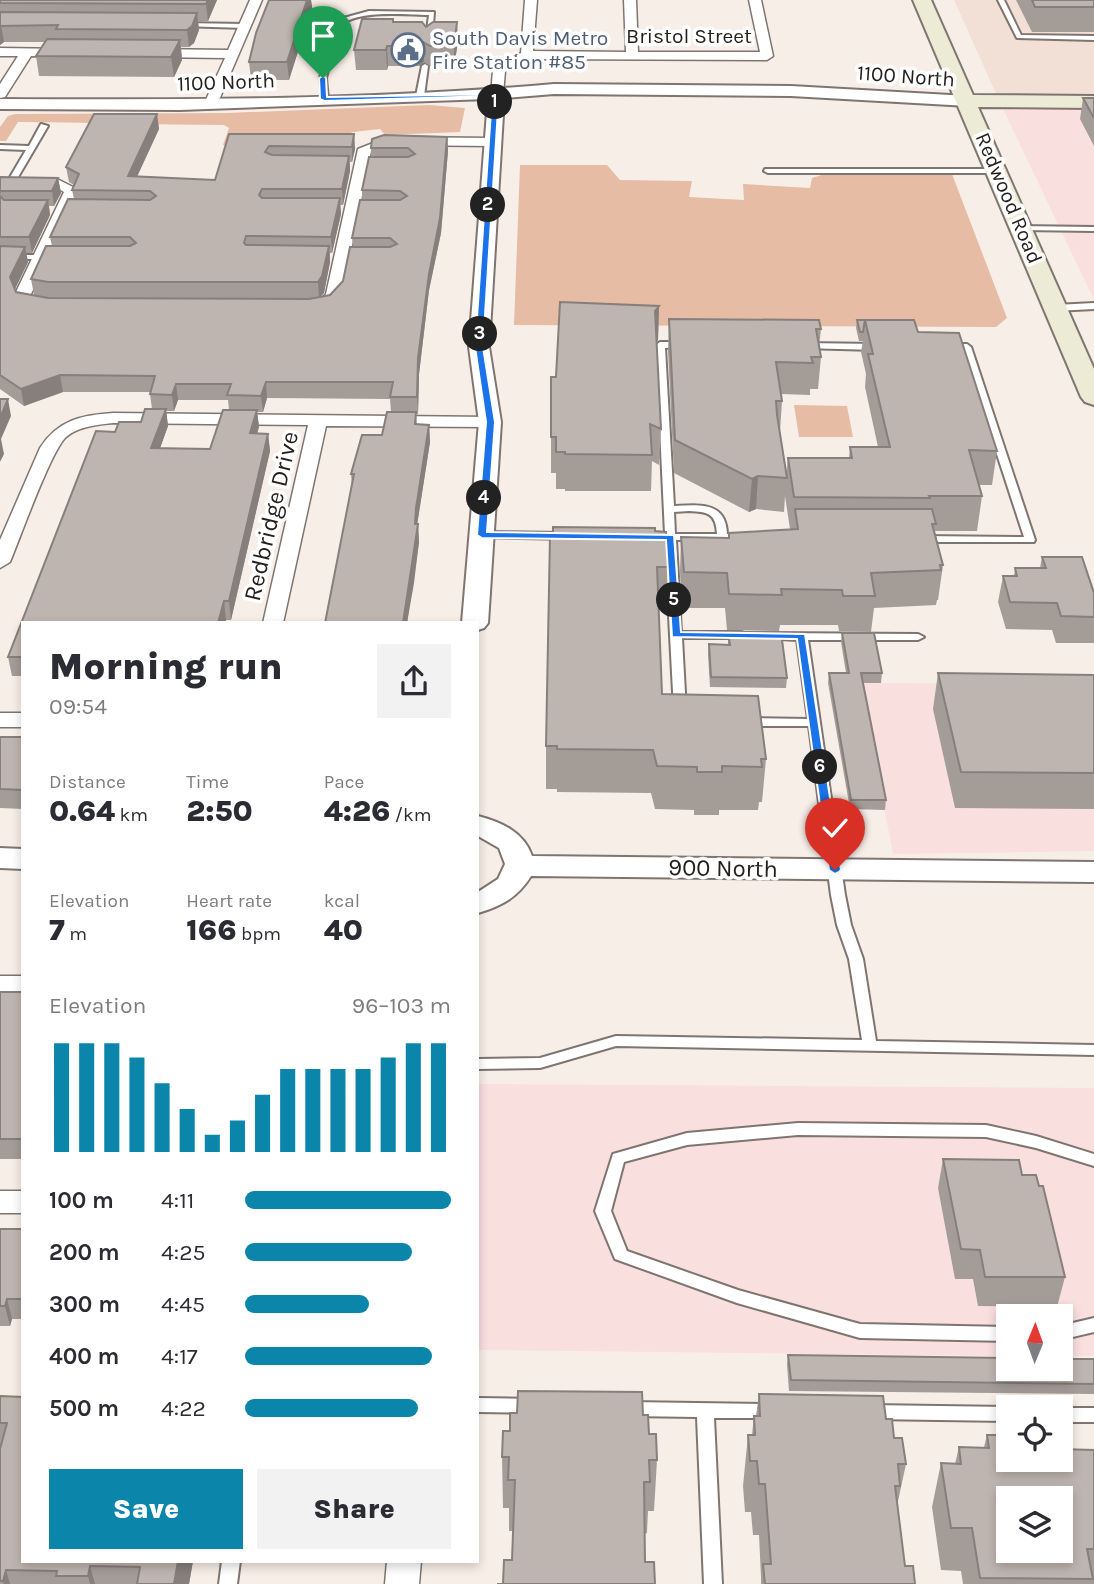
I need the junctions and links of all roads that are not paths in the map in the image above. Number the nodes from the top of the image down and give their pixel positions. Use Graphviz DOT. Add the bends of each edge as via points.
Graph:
graph roads {
  1 [pos="256,0"];
  2 [pos="261,0"];
  3 [pos="274,0"];
  4 [pos="531,0"];
  5 [pos="630,0"];
  6 [pos="755,0"];
  7 [pos="922,0"];
  8 [pos="1001,0"];
  9 [pos="177,26"];
  10 [pos="245,26"];
  11 [pos="1094,38"];
  12 [pos="428,42"];
  13 [pos="0,52"];
  14 [pos="27,52"];
  15 [pos="83,53"];
  16 [pos="137,53"];
  17 [pos="232,54"];
  18 [pos="527,55"];
  19 [pos="632,55"];
  20 [pos="425,66"];
  21 [pos="0,94"];
  22 [pos="496,94"];
  23 [pos="420,96"];
  24 [pos="324,99"];
  25 [pos="968,101"];
  26 [pos="1094,102"];
  27 [pos="0,104"];
  28 [pos="211,104"];
  29 [pos="44,126"];
  30 [pos="493,142"];
  31 [pos="0,148"];
  32 [pos="32,148"];
  33 [pos="768,170"];
  34 [pos="998,171"];
  35 [pos="5,184"];
  36 [pos="1021,228"];
  37 [pos="1094,229"];
  38 [pos="0,257"];
  39 [pos="48,257"];
  40 [pos="25,302"];
  41 [pos="65,306"];
  42 [pos="1094,306"];
  43 [pos="301,307"];
  44 [pos="1055,308"];
  45 [pos="702,345"];
  46 [pos="799,346"];
  47 [pos="883,347"];
  48 [pos="939,347"];
  49 [pos="1094,397"];
  50 [pos="318,421"];
  51 [pos="490,422"];
  52 [pos="669,509"];
  53 [pos="482,535"];
  54 [pos="577,536"];
  55 [pos="643,537"];
  56 [pos="670,537"];
  57 [pos="722,537"];
  58 [pos="762,538"];
  59 [pos="910,539"];
  60 [pos="0,562"];
  61 [pos="273,621"];
  62 [pos="475,621"];
  63 [pos="676,635"];
  64 [pos="802,636"];
  65 [pos="918,637"];
  66 [pos="0,720"];
  67 [pos="21,720"];
  68 [pos="694,721"];
  69 [pos="734,722"];
  70 [pos="814,723"];
  71 [pos="479,825"];
  72 [pos="0,858"];
  73 [pos="21,859"];
  74 [pos="520,866"];
  75 [pos="835,870"];
  76 [pos="1094,872"];
  77 [pos="479,903"];
  78 [pos="0,985"];
  79 [pos="21,985"];
  80 [pos="870,1046"];
  81 [pos="1094,1050"];
  82 [pos="479,1064"];
  83 [pos="1094,1160"];
  84 [pos="0,1202"];
  85 [pos="21,1202"];
  86 [pos="1094,1325"];
  87 [pos="1073,1330"];
  88 [pos="996,1334"];
  89 [pos="479,1405"];
  90 [pos="545,1407"];
  91 [pos="611,1408"];
  92 [pos="705,1410"];
  93 [pos="788,1411"];
  94 [pos="856,1412"];
  95 [pos="996,1414"];
  96 [pos="1073,1415"];
  97 [pos="1094,1415"];
  98 [pos="231,1563"];
  99 [pos="404,1563"];
  100 [pos="228,1584"];
  101 [pos="402,1584"];
  102 [pos="713,1584"];
  1 -- 10 [label="street"];
  2 -- 3 [label="street"];
  4 -- 18 [label="street"];
  5 -- 19 [label="street"];
  6 -- 19 [label="street, Bristol Street" via="767,56"];
  7 -- 25 [label="main road, Redwood Road"];
  8 -- 11 [label="lane" via="1019,37"];
  9 -- 10 [label="lane"];
  10 -- 17 [label="street"];
  12 -- 24 [label="lane" via="432,13 369,13 342,20 336,27 323,78"];
  13 -- 14 [label="street"];
  14 -- 15 [label="street"];
  14 -- 21 [label="street"];
  16 -- 17 [label="street"];
  17 -- 28 [label="street"];
  18 -- 19 [label="street, Bristol Street"];
  18 -- 22 [label="street" via="499,69"];
  20 -- 23 [label="lane"];
  22 -- 23 [label="street, 1100 North"];
  22 -- 25 [label="street, 1100 North" via="918,105"];
  22 -- 30 [label="street"];
  23 -- 24 [label="street, 1100 North"];
  24 -- 28 [label="street, 1100 North"];
  25 -- 26 [label="main road"];
  25 -- 34 [label="main road, Redwood Road"];
  27 -- 28 [label="street, 1100 North"];
  29 -- 32 [label="lane"];
  30 -- 43 [label="street" via="376,143 365,149 334,295 325,305"];
  30 -- 51 [label="street" via="479,347"];
  31 -- 32 [label="lane"];
  32 -- 35 [label="lane"];
  33 -- 34 [label="lane"];
  34 -- 36 [label="main road, Redwood Road"];
  35 -- 39 [label="street" via="65,186 73,194"];
  36 -- 37 [label="lane"];
  36 -- 44 [label="main road, Redwood Road"];
  38 -- 39 [label="lane"];
  39 -- 40 [label="street" via="23,295"];
  40 -- 41 [label="street"];
  42 -- 44 [label="lane"];
  44 -- 49 [label="main road, Redwood Road"];
  45 -- 52 [label="lane" via="660,345"];
  46 -- 47 [label="lane"];
  48 -- 59 [label="lane" via="967,347 1030,540"];
  50 -- 51 [label="street"];
  50 -- 60 [label="street" via="114,418 70,425 48,448"];
  50 -- 61 [label="street, Redbridge Drive"];
  51 -- 53 [label="street"];
  52 -- 56 [label="lane"];
  52 -- 57 [label="lane" via="715,514"];
  53 -- 54 [label="lane"];
  53 -- 62 [label="street"];
  55 -- 56 [label="lane"];
  56 -- 57 [label="lane"];
  56 -- 63 [label="lane"];
  57 -- 58 [label="lane"];
  63 -- 64 [label="lane"];
  63 -- 68 [label="lane" via="680,721"];
  64 -- 65 [label="lane"];
  64 -- 70 [label="lane"];
  66 -- 67 [label="street"];
  69 -- 70 [label="lane"];
  70 -- 75 [label="lane"];
  71 -- 74 [label="street" via="504,835 519,855"];
  72 -- 73 [label="street"];
  74 -- 75 [label="street, 900 North"];
  74 -- 77 [label="street" via="508,887"];
  75 -- 76 [label="street, 900 North"];
  75 -- 80 [label="lane"];
  78 -- 79 [label="street"];
  80 -- 81 [label="lane"];
  80 -- 82 [label="lane" via="617,1041 540,1063"];
  83 -- 88 [label="lane" via="986,1131 798,1129 687,1139 618,1158 603,1211 621,1255 737,1296 860,1331"];
  84 -- 85 [label="street"];
  86 -- 87 [label="lane"];
  89 -- 90 [label="lane"];
  91 -- 92 [label="lane"];
  92 -- 93 [label="lane"];
  92 -- 102 [label="lane"];
  94 -- 95 [label="lane"];
  96 -- 97 [label="lane"];
  98 -- 100 [label="lane"];
  99 -- 101 [label="street"];
}
